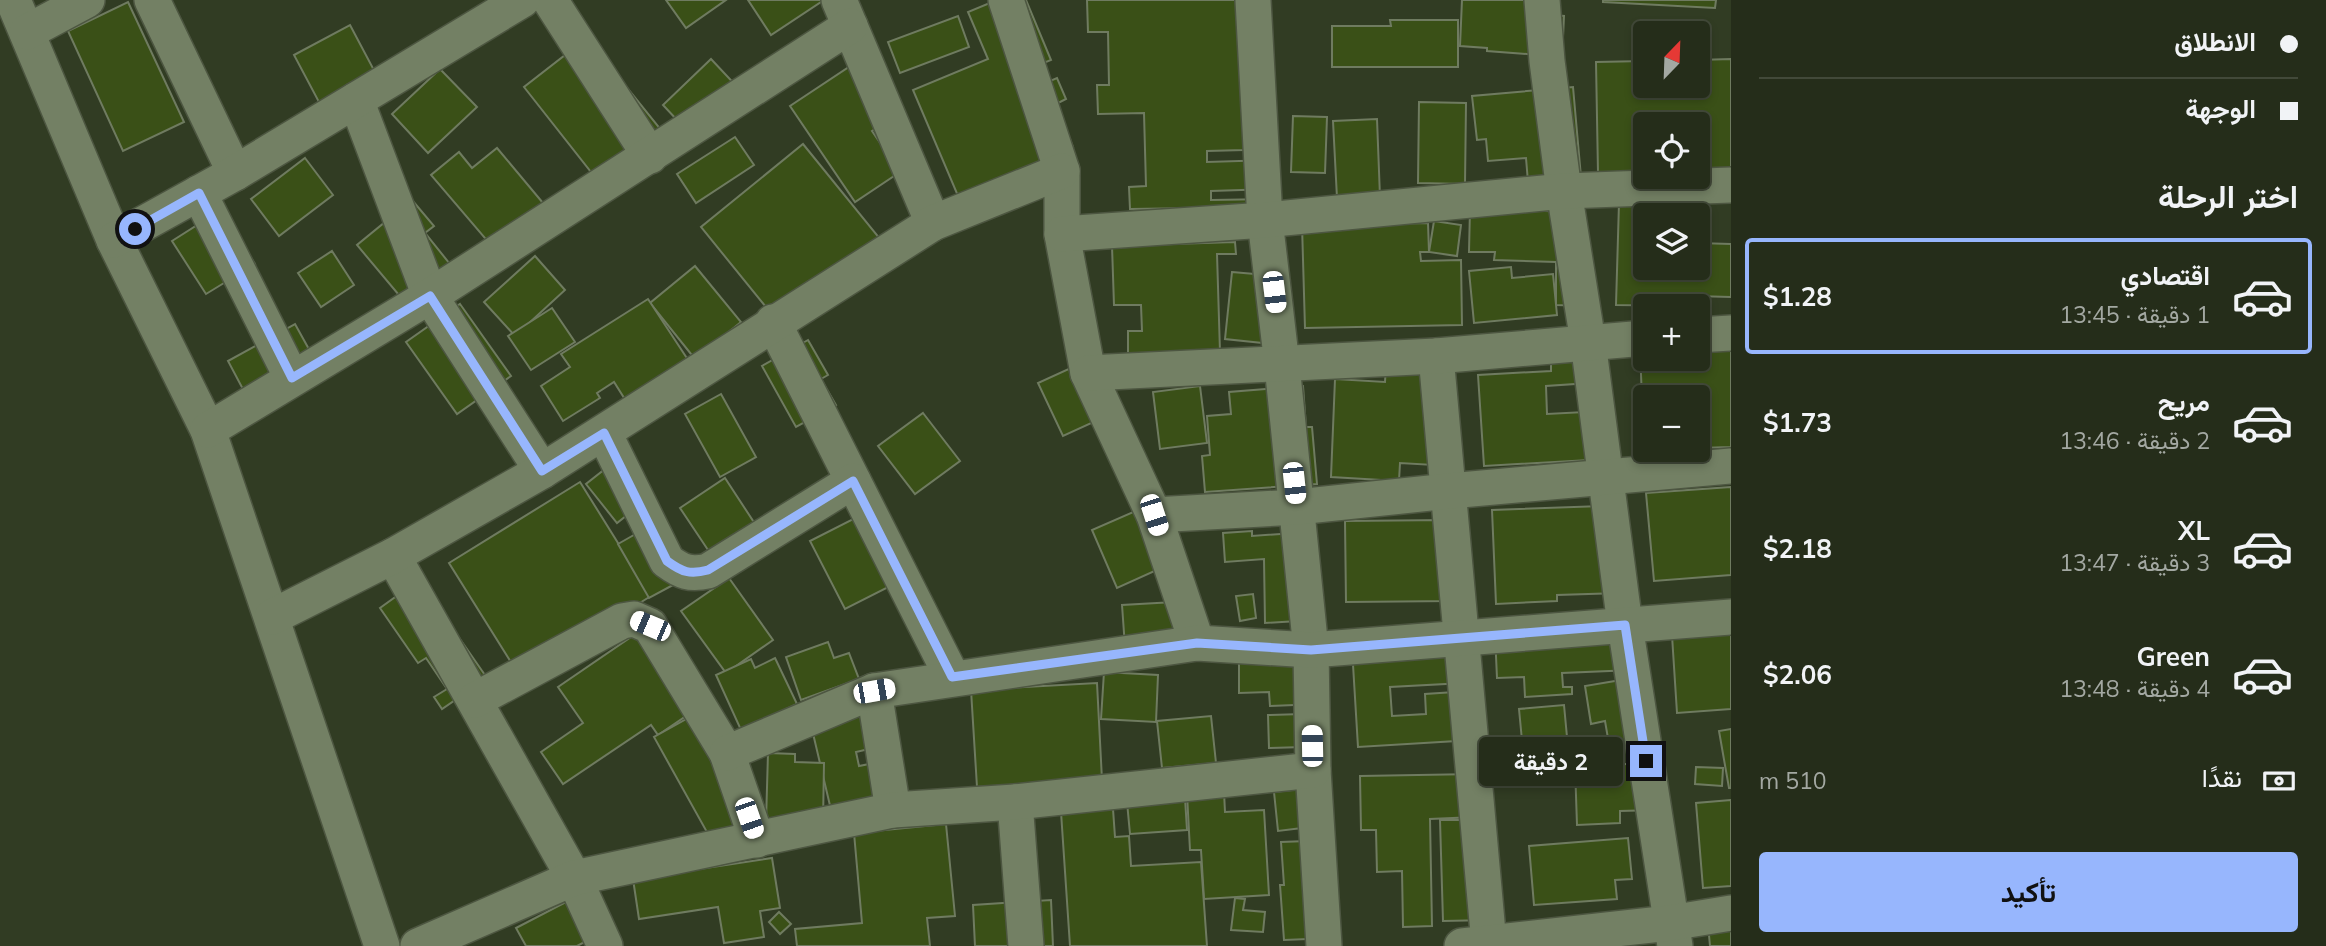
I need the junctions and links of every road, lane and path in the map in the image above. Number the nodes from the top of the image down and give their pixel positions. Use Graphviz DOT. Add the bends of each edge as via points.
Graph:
graph roads {
  1 [pos="13,0"];
  2 [pos="87,0"];
  3 [pos="152,0"];
  4 [pos="522,0"];
  5 [pos="550,0"];
  6 [pos="1006,0"];
  7 [pos="1253,0"];
  8 [pos="1542,0"];
  9 [pos="845,13"];
  10 [pos="27,32"];
  11 [pos="356,100"];
  12 [pos="650,156"];
  13 [pos="1062,170"];
  14 [pos="235,173"];
  15 [pos="1731,186"];
  16 [pos="1564,191"];
  17 [pos="199,193"];
  18 [pos="1265,220"];
  19 [pos="933,223"];
  20 [pos="1062,234"];
  21 [pos="114,240"];
  22 [pos="430,296"];
  23 [pos="773,323"];
  24 [pos="1731,333"];
  25 [pos="1710,334"];
  26 [pos="1633,339"];
  27 [pos="1588,342"];
  28 [pos="1436,356"];
  29 [pos="1282,365"];
  30 [pos="1088,373"];
  31 [pos="292,378"];
  32 [pos="208,429"];
  33 [pos="604,433"];
  34 [pos="1731,466"];
  35 [pos="542,471"];
  36 [pos="1606,478"];
  37 [pos="853,481"];
  38 [pos="1449,491"];
  39 [pos="1297,507"];
  40 [pos="1154,515"];
  41 [pos="393,556"];
  42 [pos="272,617"];
  43 [pos="1731,617"];
  44 [pos="1625,625"];
  45 [pos="1463,638"];
  46 [pos="1197,643"];
  47 [pos="1311,650"];
  48 [pos="952,677"];
  49 [pos="874,691"];
  50 [pos="475,700"];
  51 [pos="727,753"];
  52 [pos="1313,770"];
  53 [pos="1015,802"];
  54 [pos="893,810"];
  55 [pos="757,840"];
  56 [pos="574,878"];
  57 [pos="1731,913"];
  58 [pos="1672,934"];
  59 [pos="1475,945"];
  60 [pos="383,946"];
  61 [pos="418,946"];
  62 [pos="605,946"];
  63 [pos="1026,946"];
  64 [pos="1324,946"];
  1 -- 10 [label="street"];
  2 -- 10 [label="street"];
  3 -- 14 [label="street"];
  4 -- 11 [label="street"];
  5 -- 12 [label="street"];
  6 -- 13 [label="street"];
  7 -- 18 [label="street"];
  8 -- 16 [label="street"];
  9 -- 12 [label="street"];
  9 -- 19 [label="street"];
  10 -- 21 [label="street"];
  11 -- 14 [label="street"];
  11 -- 22 [label="street"];
  12 -- 22 [label="street"];
  13 -- 19 [label="street"];
  13 -- 20 [label="street"];
  14 -- 17 [label="street"];
  15 -- 16 [label="street"];
  16 -- 18 [label="street"];
  16 -- 27 [label="street"];
  17 -- 21 [label="street"];
  17 -- 31 [label="street"];
  18 -- 20 [label="street"];
  18 -- 29 [label="street"];
  19 -- 23 [label="street"];
  20 -- 30 [label="street"];
  21 -- 32 [label="street"];
  22 -- 31 [label="street"];
  22 -- 35 [label="street"];
  23 -- 33 [label="street"];
  23 -- 37 [label="street"];
  24 -- 25 [label="street"];
  26 -- 27 [label="street"];
  27 -- 28 [label="street"];
  27 -- 36 [label="street"];
  28 -- 29 [label="street"];
  28 -- 38 [label="street"];
  29 -- 30 [label="street"];
  29 -- 39 [label="street"];
  30 -- 40 [label="street"];
  31 -- 32 [label="street"];
  32 -- 42 [label="street"];
  33 -- 35 [label="street"];
  33 -- 37 [label="street" via="667,561 693,574 708,570"];
  34 -- 36 [label="street"];
  35 -- 41 [label="street"];
  36 -- 38 [label="street"];
  36 -- 44 [label="street"];
  37 -- 48 [label="street"];
  38 -- 39 [label="street"];
  38 -- 45 [label="street"];
  39 -- 40 [label="street"];
  39 -- 47 [label="street"];
  40 -- 46 [label="street"];
  41 -- 42 [label="street"];
  41 -- 50 [label="street"];
  42 -- 60 [label="street"];
  43 -- 44 [label="street"];
  44 -- 45 [label="street"];
  44 -- 58 [label="street"];
  45 -- 47 [label="street"];
  45 -- 59 [label="street"];
  46 -- 47 [label="street"];
  46 -- 48 [label="street"];
  47 -- 52 [label="street"];
  48 -- 49 [label="street"];
  49 -- 51 [label="street"];
  49 -- 54 [label="street"];
  50 -- 51 [label="street" via="622,621 634,619 650,626"];
  50 -- 56 [label="street"];
  51 -- 55 [label="street"];
  52 -- 53 [label="street"];
  52 -- 64 [label="street"];
  53 -- 54 [label="street"];
  53 -- 63 [label="street"];
  54 -- 55 [label="street"];
  55 -- 56 [label="street"];
  56 -- 61 [label="street"];
  56 -- 62 [label="street"];
  57 -- 58 [label="street"];
  58 -- 59 [label="street"];
}
